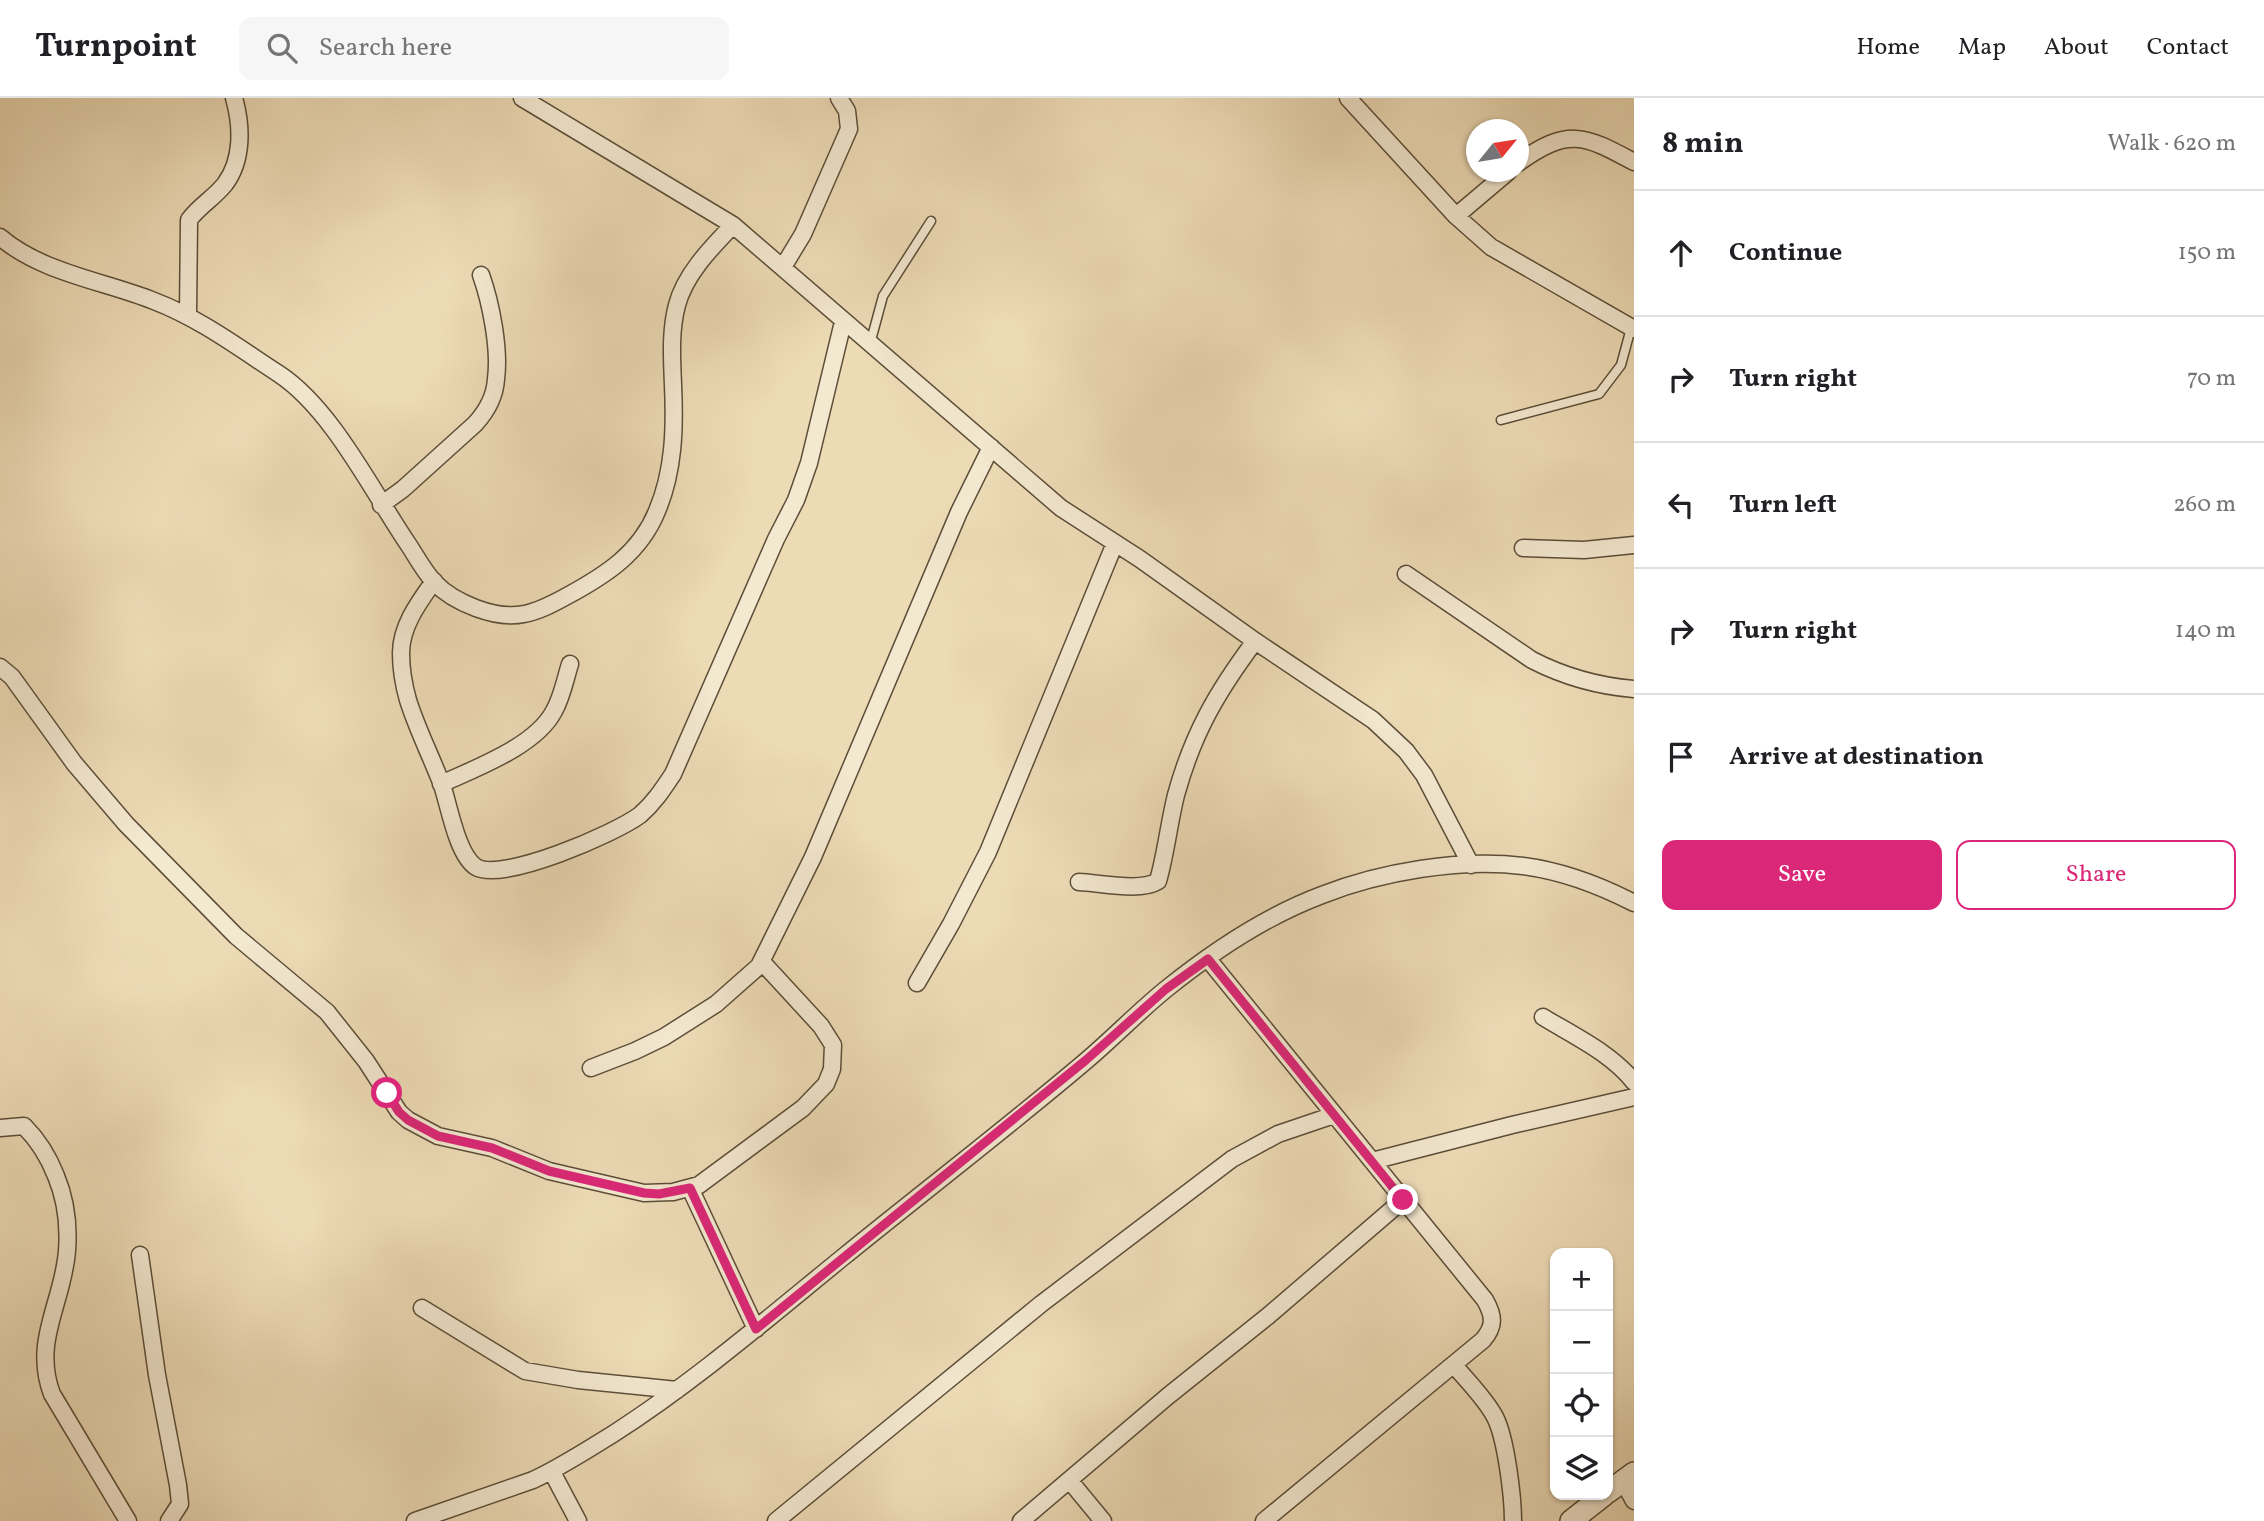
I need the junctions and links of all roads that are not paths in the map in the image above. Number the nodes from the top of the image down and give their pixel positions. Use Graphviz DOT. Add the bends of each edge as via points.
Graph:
graph roads {
  1 [pos="234,98"];
  2 [pos="522,98"];
  3 [pos="839,98"];
  4 [pos="1348,98"];
  5 [pos="1529,155"];
  6 [pos="1634,162"];
  7 [pos="1496,182"];
  8 [pos="1456,216"];
  9 [pos="931,221"];
  10 [pos="733,225"];
  11 [pos="0,237"];
  12 [pos="783,267"];
  13 [pos="481,275"];
  14 [pos="188,315"];
  15 [pos="843,322"];
  16 [pos="1633,329"];
  17 [pos="870,345"];
  18 [pos="1501,420"];
  19 [pos="991,447"];
  20 [pos="382,505"];
  21 [pos="1115,542"];
  22 [pos="1634,545"];
  23 [pos="1523,548"];
  24 [pos="1406,574"];
  25 [pos="434,581"];
  26 [pos="1255,641"];
  27 [pos="570,664"];
  28 [pos="0,667"];
  29 [pos="1634,689"];
  30 [pos="442,784"];
  31 [pos="1471,865"];
  32 [pos="1080,882"];
  33 [pos="1634,903"];
  34 [pos="1208,959"];
  35 [pos="762,962"];
  36 [pos="917,983"];
  37 [pos="1543,1017"];
  38 [pos="591,1068"];
  39 [pos="1634,1082"];
  40 [pos="1634,1097"];
  41 [pos="1334,1115"];
  42 [pos="0,1128"];
  43 [pos="1372,1161"];
  44 [pos="690,1188"];
  45 [pos="1403,1200"];
  46 [pos="140,1255"];
  47 [pos="422,1308"];
  48 [pos="756,1329"];
  49 [pos="1454,1365"];
  50 [pos="677,1390"];
  51 [pos="552,1472"];
  52 [pos="1070,1481"];
  53 [pos="1617,1485"];
  54 [pos="1634,1501"];
  55 [pos="128,1521"];
  56 [pos="169,1521"];
  57 [pos="415,1521"];
  58 [pos="578,1521"];
  59 [pos="776,1521"];
  60 [pos="1021,1521"];
  61 [pos="1103,1521"];
  62 [pos="1265,1521"];
  63 [pos="1513,1521"];
  64 [pos="1571,1521"];
  1 -- 14 [label="street" via="239,117 234,169 189,220"];
  2 -- 10 [label="street"];
  3 -- 12 [label="street" via="847,111 849,129 803,234"];
  4 -- 8 [label="street"];
  5 -- 6 [label="street" via="1542,146 1573,139 1594,141"];
  7 -- 8 [label="street"];
  8 -- 16 [label="street" via="1492,247"];
  9 -- 17 [label="lane" via="883,296"];
  10 -- 12 [label="street"];
  10 -- 25 [label="street" via="699,264 677,306 672,354 674,446 659,508 636,547 589,584 525,614 510,616 466,603"];
  11 -- 14 [label="street" via="18,251 56,267"];
  12 -- 15 [label="street"];
  13 -- 20 [label="street" via="495,346 497,378 492,398 475,424"];
  14 -- 20 [label="street" via="305,396"];
  15 -- 17 [label="street"];
  15 -- 30 [label="street" via="796,500 659,796 640,815 579,847 510,869 486,871 476,867 464,852"];
  16 -- 18 [label="lane" via="1621,365 1599,394"];
  17 -- 19 [label="street"];
  19 -- 21 [label="street" via="1061,508"];
  19 -- 35 [label="street" via="823,834"];
  20 -- 25 [label="street"];
  21 -- 26 [label="street"];
  21 -- 36 [label="street" via="992,843"];
  22 -- 23 [label="street" via="1584,550"];
  24 -- 29 [label="street" via="1532,660 1580,681"];
  25 -- 30 [label="street" via="415,609 401,652 408,701"];
  26 -- 31 [label="street" via="1392,736 1424,775"];
  26 -- 32 [label="street" via="1215,697 1193,744 1176,794 1158,881 1138,886"];
  27 -- 30 [label="street" via="555,709 537,733"];
  28 -- 44 [label="street" via="126,824 236,936 341,1028 408,1120 438,1136 481,1144 579,1179 659,1194"];
  31 -- 33 [label="street" via="1522,866 1557,873"];
  31 -- 34 [label="street" via="1376,878 1324,894 1251,930"];
  34 -- 41 [label="street"];
  34 -- 48 [label="street"];
  35 -- 38 [label="street" via="736,989 664,1037"];
  35 -- 44 [label="street" via="821,1026 833,1045 832,1069 826,1084 803,1108 743,1155"];
  37 -- 39 [label="street" via="1602,1053"];
  40 -- 43 [label="street"];
  41 -- 43 [label="street"];
  41 -- 59 [label="street" via="1278,1134 1232,1159 1041,1304"];
  42 -- 55 [label="street" via="24,1126 30,1132 54,1169 64,1195 67,1253 48,1328 45,1376"];
  43 -- 45 [label="street"];
  44 -- 48 [label="street"];
  45 -- 49 [label="street" via="1485,1300 1493,1317 1490,1332"];
  45 -- 52 [label="street"];
  46 -- 56 [label="street" via="178,1485 180,1504"];
  47 -- 50 [label="street" via="524,1371"];
  48 -- 50 [label="street"];
  49 -- 62 [label="street"];
  49 -- 63 [label="street" via="1496,1418 1513,1497"];
  50 -- 51 [label="street"];
  51 -- 57 [label="street"];
  51 -- 58 [label="street"];
  52 -- 60 [label="street"];
  52 -- 61 [label="street"];
  53 -- 54 [label="street"];
  53 -- 64 [label="street"];
}
